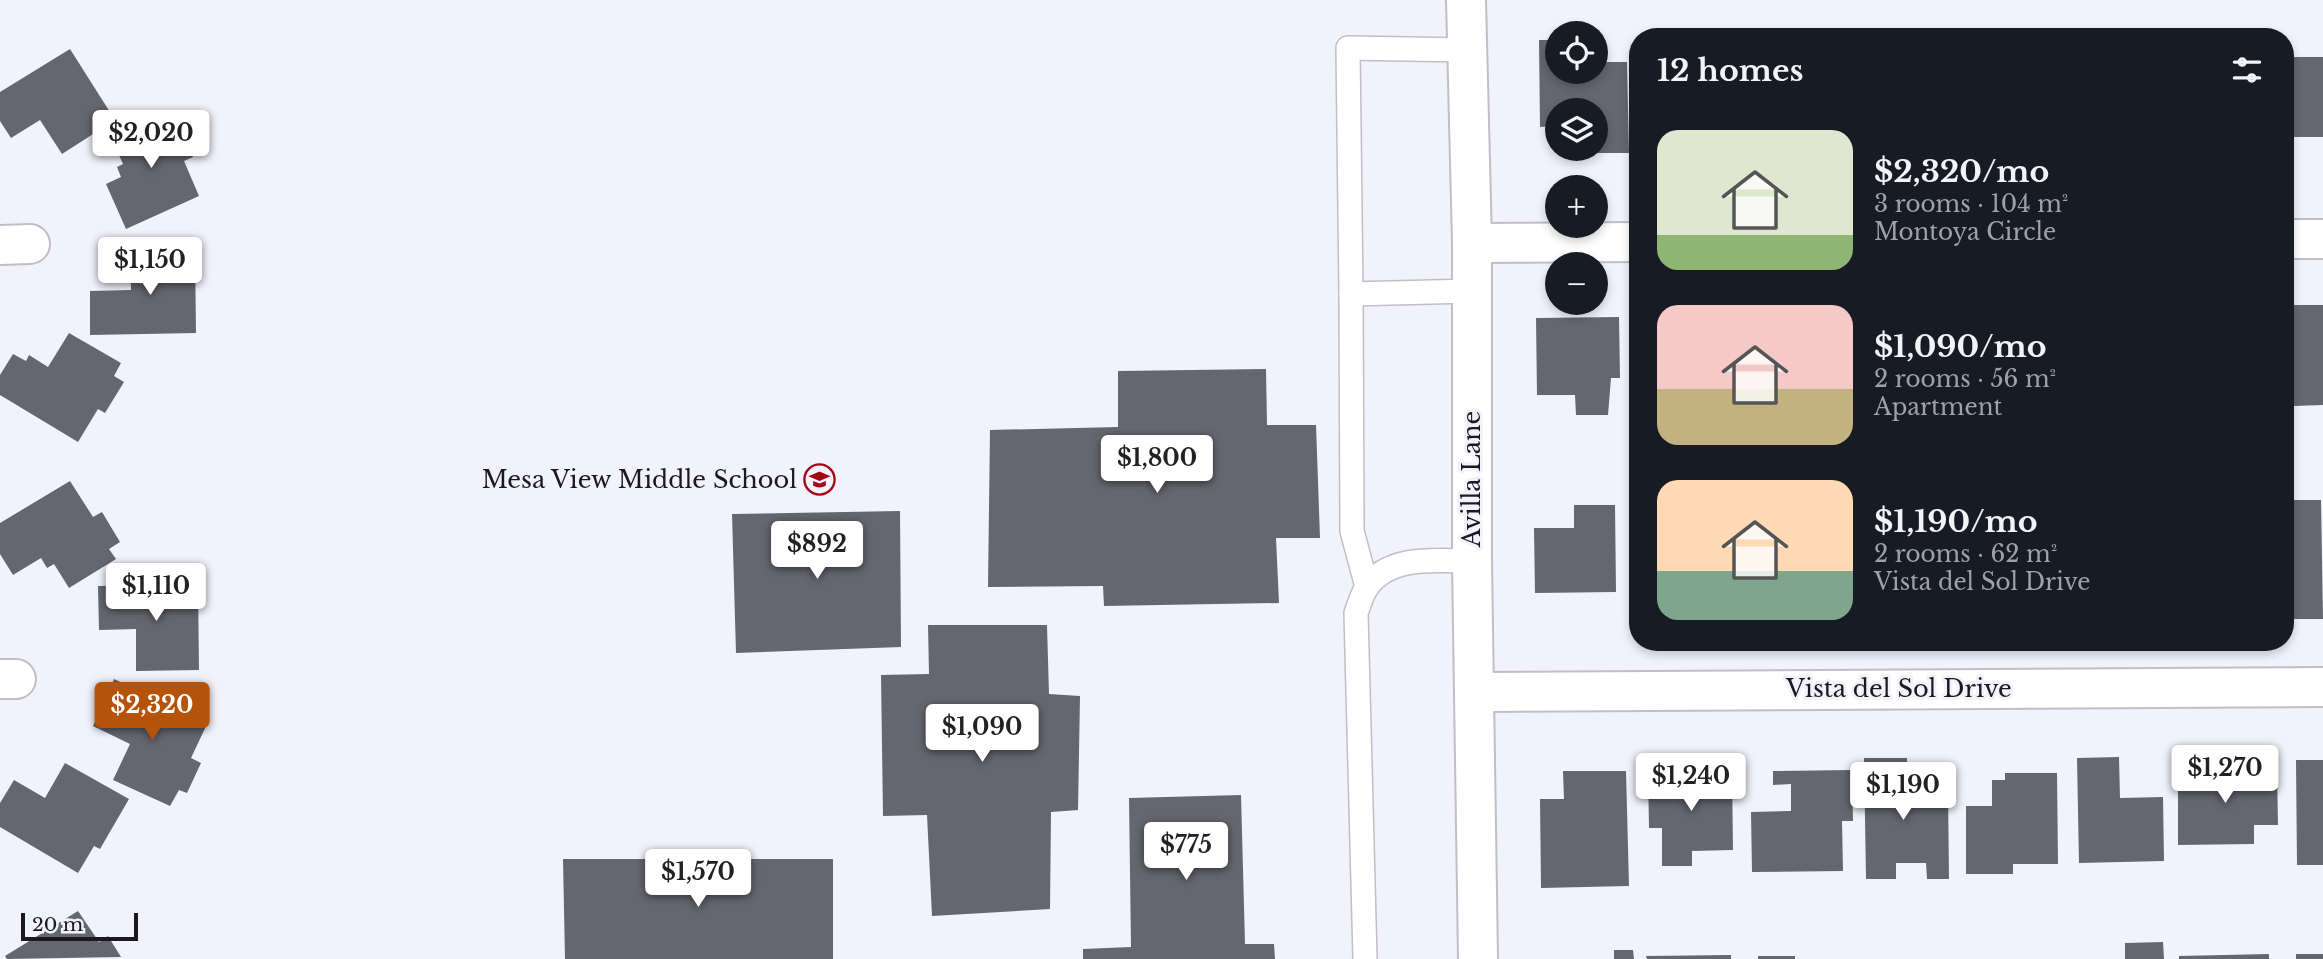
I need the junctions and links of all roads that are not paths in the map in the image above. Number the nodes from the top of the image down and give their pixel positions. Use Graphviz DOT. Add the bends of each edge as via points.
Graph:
graph roads {
  1 [pos="1466,0"];
  2 [pos="1466,50"];
  3 [pos="2294,239"];
  4 [pos="2323,239"];
  5 [pos="1629,242"];
  6 [pos="1472,243"];
  7 [pos="1472,291"];
  8 [pos="1351,294"];
  9 [pos="1472,561"];
  10 [pos="1367,587"];
  11 [pos="2323,687"];
  12 [pos="1475,692"];
  13 [pos="1365,959"];
  14 [pos="1478,959"];
  1 -- 2 [label="street, Avilla Lane"];
  2 -- 6 [label="street, Avilla Lane"];
  2 -- 8 [label="lane" via="1348,48"];
  3 -- 4 [label="street"];
  5 -- 6 [label="street"];
  6 -- 7 [label="street, Avilla Lane"];
  7 -- 8 [label="lane"];
  7 -- 9 [label="street, Avilla Lane"];
  8 -- 10 [label="lane" via="1352,531"];
  9 -- 10 [label="lane" via="1404,562 1383,571"];
  9 -- 12 [label="street, Avilla Lane"];
  10 -- 13 [label="lane" via="1356,613"];
  11 -- 12 [label="street, Vista del Sol Drive"];
  12 -- 14 [label="street, Avilla Lane"];
}
